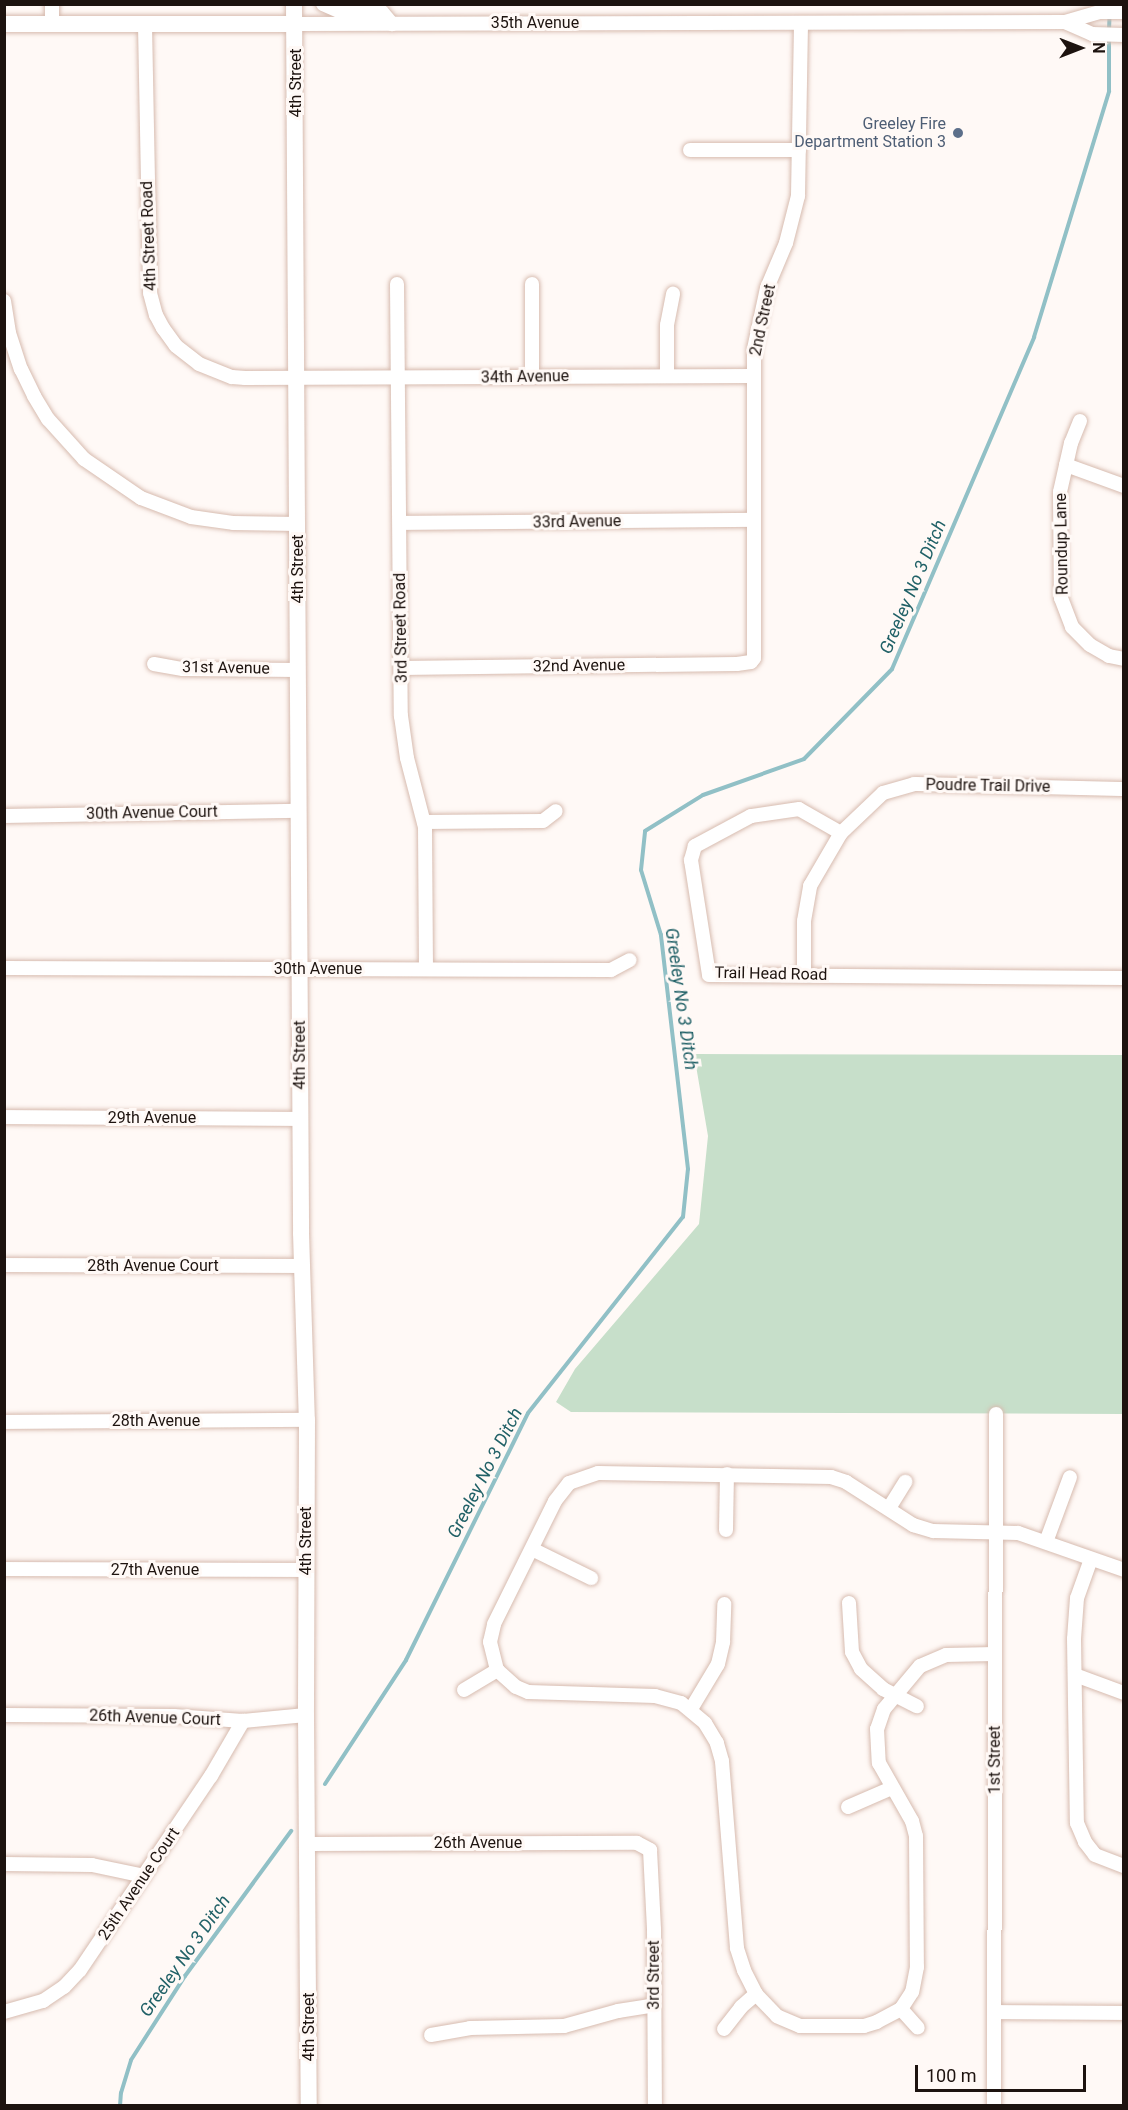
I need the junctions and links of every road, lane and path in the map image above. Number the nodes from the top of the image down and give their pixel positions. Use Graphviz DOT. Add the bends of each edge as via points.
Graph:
graph roads {
  1 [pos="52,4"];
  2 [pos="294,4"];
  3 [pos="323,4"];
  4 [pos="1124,12"];
  5 [pos="1065,22"];
  6 [pos="801,23"];
  7 [pos="4,24"];
  8 [pos="296,24"];
  9 [pos="392,24"];
  10 [pos="51,25"];
  11 [pos="145,25"];
  12 [pos="1124,35"];
  13 [pos="690,150"];
  14 [pos="799,150"];
  15 [pos="397,284"];
  16 [pos="532,284"];
  17 [pos="673,294"];
  18 [pos="4,301"];
  19 [pos="667,376"];
  20 [pos="754,376"];
  21 [pos="532,377"];
  22 [pos="297,378"];
  23 [pos="398,378"];
  24 [pos="1080,421"];
  25 [pos="1066,465"];
  26 [pos="1124,486"];
  27 [pos="754,520"];
  28 [pos="297,524"];
  29 [pos="399,524"];
  30 [pos="754,658"];
  31 [pos="1124,659"];
  32 [pos="153,664"];
  33 [pos="401,668"];
  34 [pos="298,670"];
  35 [pos="1124,789"];
  36 [pos="299,811"];
  37 [pos="556,811"];
  38 [pos="4,816"];
  39 [pos="424,822"];
  40 [pos="841,833"];
  41 [pos="630,960"];
  42 [pos="4,968"];
  43 [pos="299,969"];
  44 [pos="426,969"];
  45 [pos="804,975"];
  46 [pos="1124,978"];
  47 [pos="4,1117"];
  48 [pos="300,1119"];
  49 [pos="4,1265"];
  50 [pos="302,1266"];
  51 [pos="996,1414"];
  52 [pos="307,1420"];
  53 [pos="4,1422"];
  54 [pos="727,1474"];
  55 [pos="1070,1477"];
  56 [pos="905,1482"];
  57 [pos="889,1508"];
  58 [pos="726,1530"];
  59 [pos="995,1532"];
  60 [pos="1046,1542"];
  61 [pos="532,1549"];
  62 [pos="1091,1558"];
  63 [pos="4,1569"];
  64 [pos="306,1570"];
  65 [pos="1124,1570"];
  66 [pos="591,1578"];
  67 [pos="849,1603"];
  68 [pos="724,1604"];
  69 [pos="995,1654"];
  70 [pos="497,1670"];
  71 [pos="1074,1675"];
  72 [pos="464,1690"];
  73 [pos="1124,1693"];
  74 [pos="895,1694"];
  75 [pos="917,1706"];
  76 [pos="691,1708"];
  77 [pos="4,1715"];
  78 [pos="306,1715"];
  79 [pos="243,1721"];
  80 [pos="892,1788"];
  81 [pos="848,1807"];
  82 [pos="308,1844"];
  83 [pos="646,1847"];
  84 [pos="4,1863"];
  85 [pos="1124,1866"];
  86 [pos="144,1876"];
  87 [pos="756,1994"];
  88 [pos="654,2005"];
  89 [pos="901,2009"];
  90 [pos="4,2012"];
  91 [pos="994,2012"];
  92 [pos="1124,2013"];
  93 [pos="918,2028"];
  94 [pos="724,2029"];
  95 [pos="431,2035"];
  96 [pos="309,2106"];
  97 [pos="656,2106"];
  98 [pos="994,2106"];
  1 -- 10 [label="street"];
  2 -- 8 [label="main road, 4th Street"];
  3 -- 9 [label="street" via="339,11 382,12"];
  4 -- 5 [label="street" via="1100,12"];
  5 -- 6 [label="street, 35th Avenue"];
  5 -- 12 [label="street" via="1092,34"];
  6 -- 9 [label="street, 35th Avenue"];
  6 -- 14 [label="street, 2nd Street"];
  7 -- 10 [label="main road, 35th Avenue"];
  8 -- 9 [label="street, 35th Avenue"];
  8 -- 11 [label="main road, 35th Avenue"];
  8 -- 22 [label="main road, 4th Street"];
  10 -- 11 [label="main road, 35th Avenue"];
  11 -- 22 [label="street, 4th Street Road" via="148,282 156,315 176,346 213,370 245,378"];
  13 -- 14 [label="street"];
  14 -- 20 [label="street, 2nd Street" via="798,196 786,243 767,288 754,349"];
  15 -- 23 [label="street, 3rd Street Road"];
  16 -- 21 [label="street"];
  17 -- 19 [label="street"];
  18 -- 28 [label="street" via="9,333 34,396 84,459 141,498 191,517 233,524"];
  19 -- 20 [label="street, 34th Avenue"];
  19 -- 21 [label="street, 34th Avenue"];
  20 -- 27 [label="street, 2nd Street"];
  21 -- 23 [label="street, 34th Avenue"];
  22 -- 23 [label="street, 34th Avenue"];
  22 -- 28 [label="main road, 4th Street"];
  23 -- 29 [label="street, 3rd Street Road"];
  24 -- 25 [label="street, Roundup Lane"];
  25 -- 26 [label="street"];
  25 -- 31 [label="street, Roundup Lane" via="1060,492 1061,598 1066,616 1090,645 1108,656"];
  27 -- 29 [label="street, 33rd Avenue"];
  27 -- 30 [label="street, 2nd Street"];
  28 -- 34 [label="main road, 4th Street"];
  29 -- 33 [label="street, 3rd Street Road"];
  30 -- 33 [label="street, 32nd Avenue" via="738,664"];
  32 -- 34 [label="street, 31st Avenue" via="183,669"];
  33 -- 39 [label="street, 3rd Street Road" via="401,716 407,759"];
  34 -- 36 [label="main road, 4th Street"];
  35 -- 40 [label="street, Poudre Trail Drive" via="914,784 883,793"];
  36 -- 38 [label="street, 30th Avenue Court"];
  36 -- 43 [label="main road, 4th Street"];
  37 -- 39 [label="street" via="543,821"];
  39 -- 44 [label="street, 3rd Street Road"];
  40 -- 45 [label="street, Poudre Trail Drive" via="810,886 804,921"];
  40 -- 45 [label="street, Trail Head Road" via="799,809 751,816 695,846 692,852 709,975"];
  41 -- 44 [label="street, 30th Avenue" via="611,970"];
  42 -- 43 [label="street, 30th Avenue"];
  43 -- 44 [label="street, 30th Avenue"];
  43 -- 48 [label="main road, 4th Street"];
  45 -- 46 [label="street, Trail Head Road"];
  47 -- 48 [label="street, 29th Avenue"];
  48 -- 50 [label="main road, 4th Street"];
  49 -- 50 [label="street, 28th Avenue Court"];
  50 -- 52 [label="main road, 4th Street"];
  51 -- 59 [label="street, 1st Street"];
  52 -- 53 [label="street, 28th Avenue"];
  52 -- 64 [label="main road, 4th Street"];
  54 -- 57 [label="street" via="831,1477"];
  54 -- 58 [label="street"];
  54 -- 61 [label="street" via="613,1472 577,1478 555,1501"];
  55 -- 60 [label="street"];
  56 -- 57 [label="street"];
  57 -- 59 [label="street" via="913,1525 933,1531"];
  59 -- 60 [label="street" via="1018,1533"];
  59 -- 69 [label="street, 1st Street"];
  60 -- 62 [label="street"];
  61 -- 66 [label="street"];
  61 -- 70 [label="street" via="494,1624 490,1648"];
  62 -- 65 [label="street"];
  62 -- 71 [label="street" via="1077,1598"];
  63 -- 64 [label="street, 27th Avenue"];
  64 -- 78 [label="main road, 4th Street"];
  67 -- 74 [label="street" via="852,1652 871,1679"];
  68 -- 76 [label="street" via="721,1654"];
  69 -- 74 [label="street" via="946,1655 928,1661"];
  69 -- 91 [label="street, 1st Street"];
  70 -- 72 [label="street"];
  70 -- 76 [label="street" via="516,1687 539,1695 655,1696"];
  71 -- 73 [label="street"];
  71 -- 85 [label="street" via="1077,1823 1095,1855"];
  74 -- 75 [label="street"];
  74 -- 80 [label="street" via="884,1709 875,1739 879,1763"];
  76 -- 87 [label="street" via="717,1743 722,1761 738,1948"];
  77 -- 79 [label="street, 26th Avenue Court" via="174,1716"];
  78 -- 79 [label="street, 26th Avenue Court"];
  78 -- 82 [label="main road, 4th Street"];
  79 -- 86 [label="street, 25th Avenue Court"];
  80 -- 81 [label="street"];
  80 -- 89 [label="street" via="912,1821 916,1836 917,1967 912,1992"];
  82 -- 83 [label="street, 26th Avenue" via="637,1843"];
  82 -- 96 [label="main road, 4th Street"];
  83 -- 88 [label="street, 3rd Street" via="650,1850 652,1868"];
  84 -- 86 [label="street" via="92,1864"];
  86 -- 90 [label="street, 25th Avenue Court" via="86,1962 64,1987 43,2001"];
  87 -- 89 [label="street" via="777,2016 800,2026 864,2026"];
  87 -- 94 [label="street"];
  88 -- 95 [label="street" via="564,2026 470,2028"];
  88 -- 97 [label="street, 3rd Street"];
  89 -- 93 [label="street"];
  91 -- 92 [label="street"];
  91 -- 98 [label="street, 1st Street"];
}
